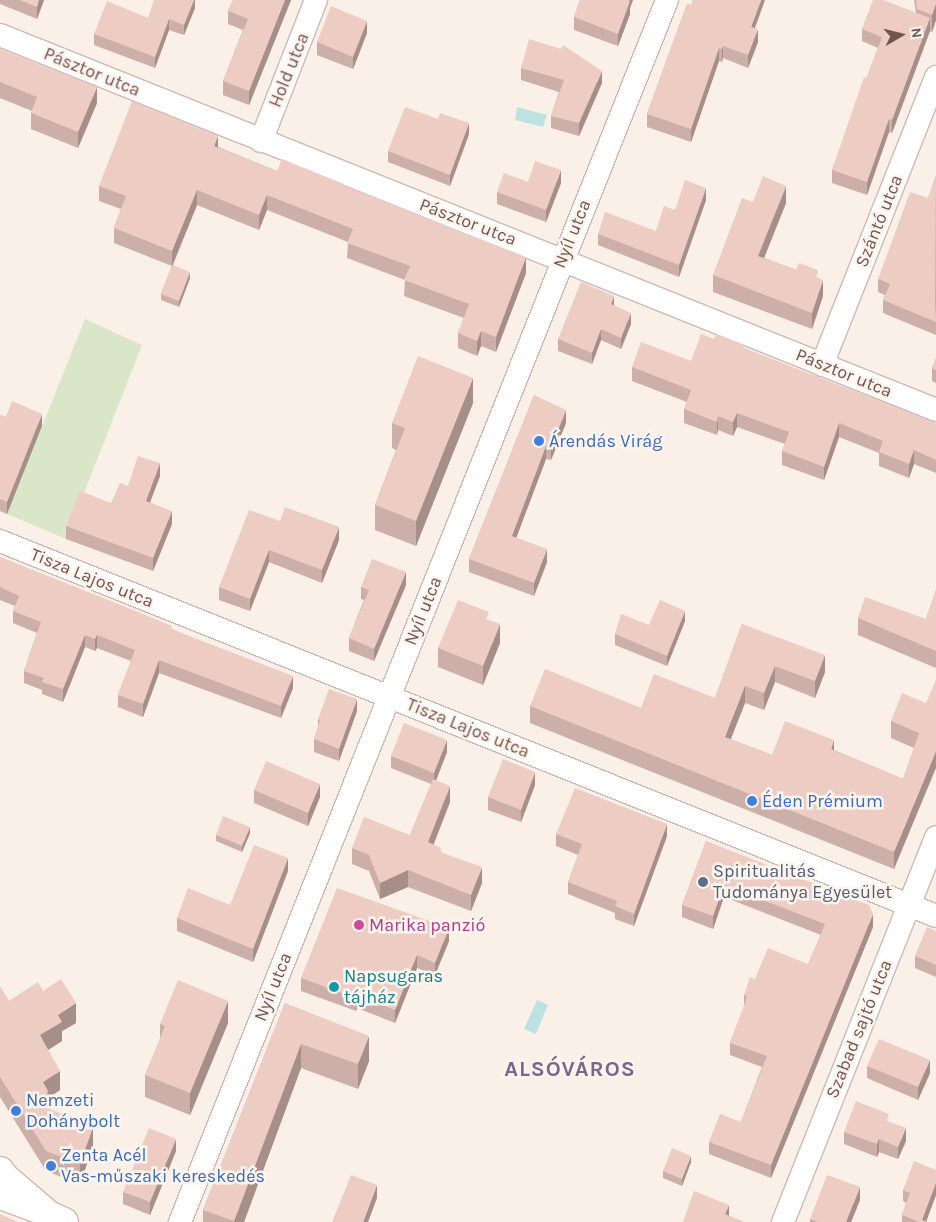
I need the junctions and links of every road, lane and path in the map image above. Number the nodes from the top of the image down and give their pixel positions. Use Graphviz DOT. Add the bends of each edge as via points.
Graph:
graph roads {
  1 [pos="316,0"];
  2 [pos="667,0"];
  3 [pos="0,35"];
  4 [pos="936,77"];
  5 [pos="261,141"];
  6 [pos="562,258"];
  7 [pos="822,365"];
  8 [pos="936,410"];
  9 [pos="0,540"];
  10 [pos="389,697"];
  11 [pos="936,837"];
  12 [pos="908,905"];
  13 [pos="936,916"];
  14 [pos="0,1171"];
  15 [pos="0,1198"];
  16 [pos="57,1219"];
  17 [pos="180,1222"];
  18 [pos="783,1222"];
  1 -- 5 [label="street, Hold utca"];
  2 -- 6 [label="street, Nyíl utca"];
  3 -- 5 [label="street, Pásztor utca"];
  4 -- 7 [label="street, Szántó utca"];
  5 -- 6 [label="street, Pásztor utca"];
  6 -- 7 [label="street, Pásztor utca"];
  6 -- 10 [label="street, Nyíl utca"];
  7 -- 8 [label="street, Pásztor utca"];
  9 -- 10 [label="street, Tisza Lajos utca"];
  10 -- 12 [label="street, Tisza Lajos utca"];
  10 -- 17 [label="street, Nyíl utca"];
  11 -- 12 [label="street, Szabad sajtó utca"];
  12 -- 13 [label="street, Tisza Lajos utca"];
  12 -- 18 [label="street, Szabad sajtó utca"];
  14 -- 16 [label="street"];
  15 -- 16 [label="street"];
}
